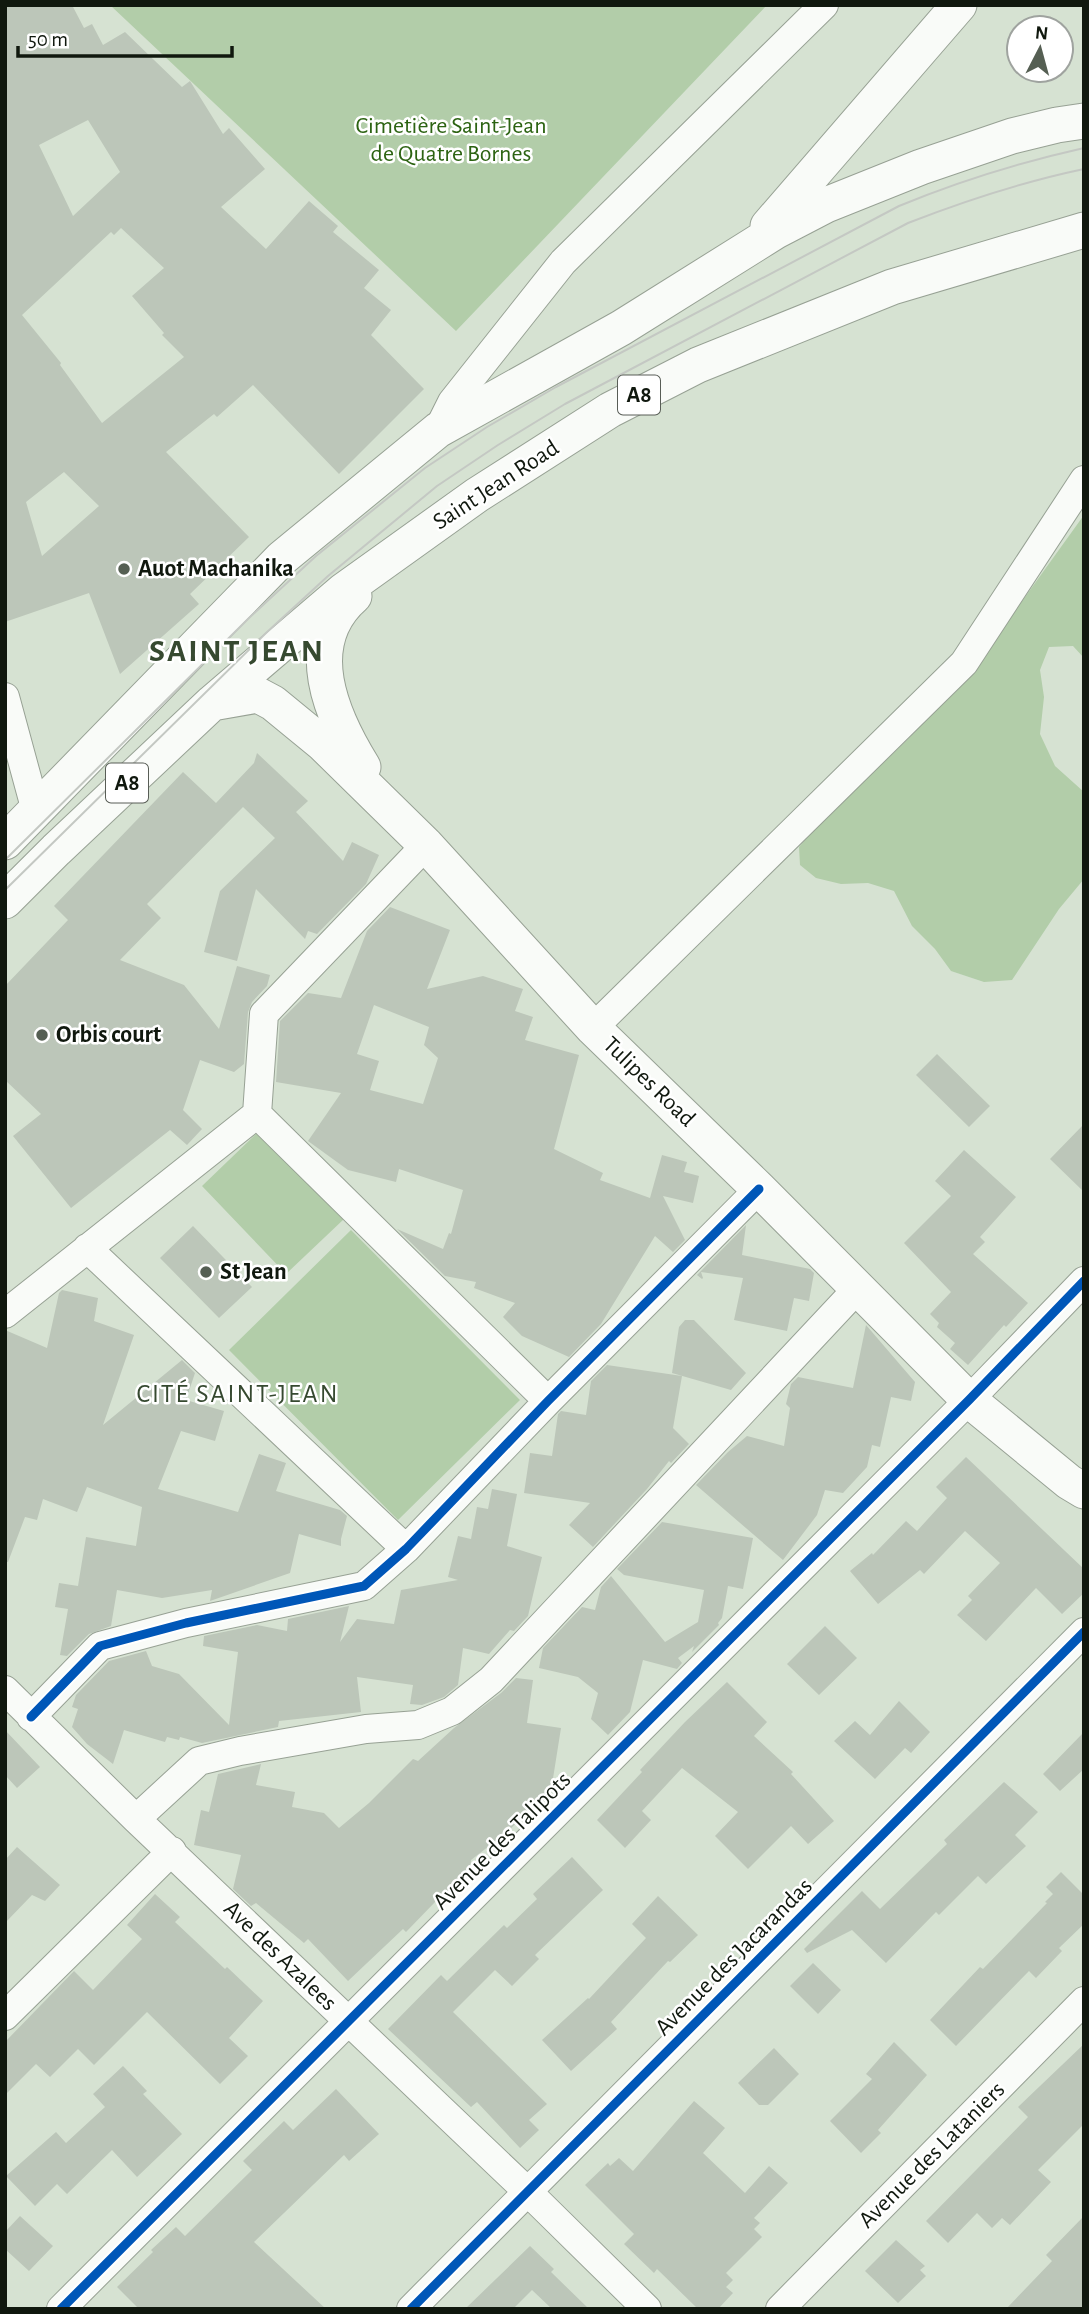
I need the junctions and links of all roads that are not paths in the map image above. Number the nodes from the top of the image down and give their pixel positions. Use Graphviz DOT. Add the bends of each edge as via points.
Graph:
graph roads {
  1 [pos="824,5"];
  2 [pos="959,5"];
  3 [pos="1084,121"];
  4 [pos="1084,230"];
  5 [pos="747,250"];
  6 [pos="438,430"];
  7 [pos="1084,480"];
  8 [pos="412,540"];
  9 [pos="5,697"];
  10 [pos="212,703"];
  11 [pos="36,811"];
  12 [pos="414,833"];
  13 [pos="5,842"];
  14 [pos="5,901"];
  15 [pos="593,1028"];
  16 [pos="257,1114"];
  17 [pos="759,1189"];
  18 [pos="87,1248"];
  19 [pos="1084,1281"];
  20 [pos="858,1288"];
  21 [pos="5,1314"];
  22 [pos="969,1400"];
  23 [pos="548,1401"];
  24 [pos="1084,1491"];
  25 [pos="405,1549"];
  26 [pos="1084,1632"];
  27 [pos="5,1690"];
  28 [pos="32,1717"];
  29 [pos="136,1819"];
  30 [pos="172,1851"];
  31 [pos="1084,2001"];
  32 [pos="5,2016"];
  33 [pos="348,2022"];
  34 [pos="528,2192"];
  35 [pos="61,2309"];
  36 [pos="411,2309"];
  37 [pos="648,2309"];
  38 [pos="780,2309"];
  1 -- 6 [label="street" via="563,262 452,402"];
  2 -- 5 [label="main road"];
  3 -- 5 [label="main road" via="1012,136 921,167 826,205"];
  4 -- 8 [label="main road, Saint Jean Road / A8" via="892,287 698,365 610,410"];
  5 -- 6 [label="main road" via="621,328"];
  6 -- 11 [label="main road" via="282,558"];
  7 -- 15 [label="street" via="964,663"];
  8 -- 10 [label="main road, Saint Jean Road / A8" via="343,590"];
  8 -- 12 [label="main road" via="391,565 345,604 328,632 324,664 336,719 349,744"];
  9 -- 11 [label="street"];
  10 -- 12 [label="main road, Tulipes Road" via="258,695 274,703"];
  10 -- 14 [label="main road, Saint Jean Road / A8"];
  11 -- 13 [label="main road"];
  12 -- 15 [label="main road, Tulipes Road"];
  12 -- 16 [label="street" via="264,1014"];
  15 -- 17 [label="main road, Tulipes Road"];
  16 -- 18 [label="street"];
  16 -- 23 [label="street"];
  17 -- 20 [label="main road, Tulipes Road"];
  17 -- 23 [label="street"];
  18 -- 21 [label="street"];
  18 -- 25 [label="street"];
  19 -- 22 [label="street, Avenue des Talipots"];
  20 -- 22 [label="main road, Tulipes Road"];
  20 -- 29 [label="street" via="491,1679 452,1711 418,1724 366,1729 199,1761"];
  22 -- 24 [label="main road, Tulipes Road"];
  22 -- 33 [label="street, Avenue des Talipots"];
  23 -- 25 [label="street"];
  25 -- 28 [label="street" via="364,1586 100,1646"];
  26 -- 34 [label="street, Avenue des Jacarandas"];
  27 -- 28 [label="street, Ave des Azalees"];
  28 -- 29 [label="street, Ave des Azalees"];
  29 -- 30 [label="street, Ave des Azalees"];
  30 -- 32 [label="street"];
  30 -- 33 [label="street, Ave des Azalees"];
  31 -- 38 [label="street, Avenue des Lataniers"];
  33 -- 34 [label="street, Ave des Azalees"];
  33 -- 35 [label="street, Avenue des Talipots"];
  34 -- 36 [label="street, Avenue des Jacarandas"];
  34 -- 37 [label="street, Ave des Azalees"];
}
